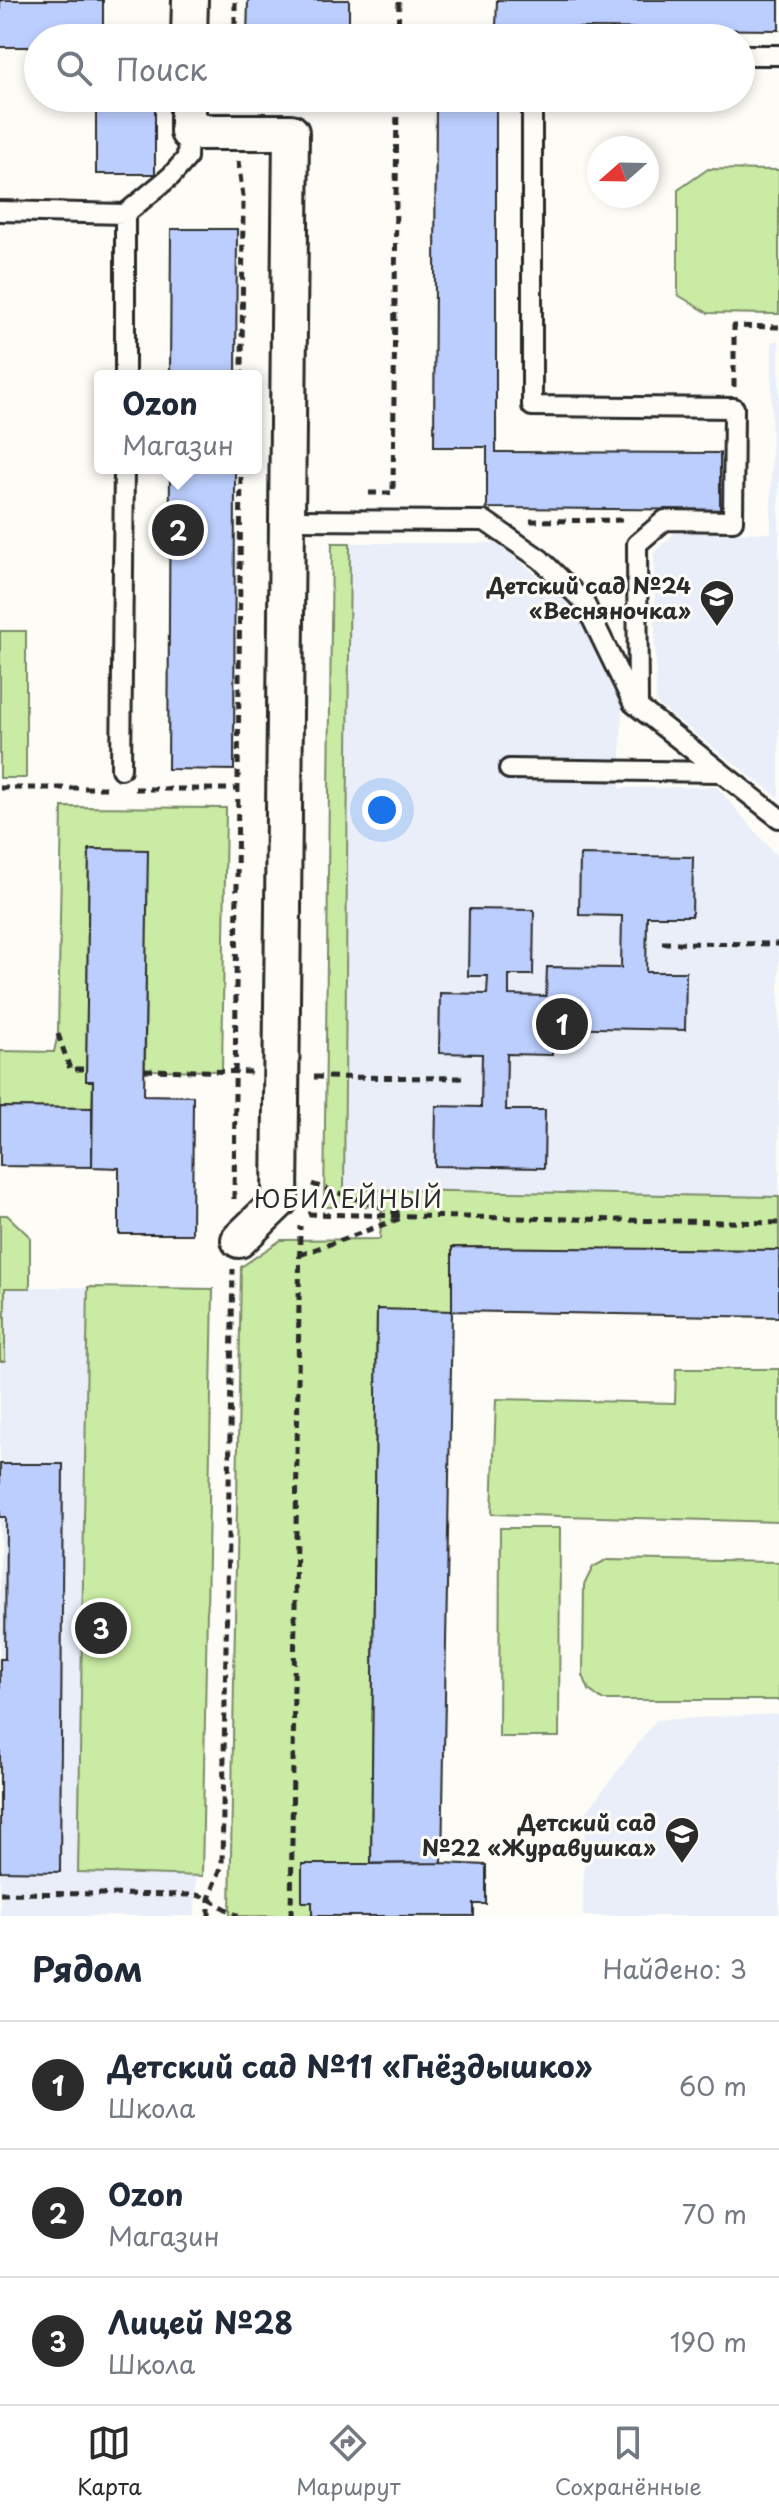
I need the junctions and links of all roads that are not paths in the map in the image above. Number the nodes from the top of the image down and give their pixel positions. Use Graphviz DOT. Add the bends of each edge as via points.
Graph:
graph roads {
  1 [pos="190,0"];
  2 [pos="189,24"];
  3 [pos="755,55"];
  4 [pos="779,55"];
  5 [pos="188,112"];
  6 [pos="532,112"];
  7 [pos="188,132"];
  8 [pos="0,211"];
  9 [pos="125,214"];
  10 [pos="125,370"];
  11 [pos="124,474"];
  12 [pos="287,520"];
  13 [pos="638,706"];
  14 [pos="121,769"];
  15 [pos="509,769"];
  16 [pos="721,772"];
  17 [pos="779,818"];
  18 [pos="235,1236"];
  1 -- 2 [label="street"];
  3 -- 4 [label="lane"];
  5 -- 7 [label="street"];
  6 -- 13 [label="lane" via="532,406 734,408 733,521 665,520 637,544"];
  7 -- 9 [label="lane" via="187,158"];
  7 -- 12 [label="street" via="291,132"];
  8 -- 9 [label="lane"];
  9 -- 10 [label="lane"];
  11 -- 14 [label="lane"];
  12 -- 13 [label="lane" via="485,521 540,559 584,602"];
  12 -- 18 [label="street" via="280,1200"];
  13 -- 16 [label="lane"];
  15 -- 16 [label="lane"];
  16 -- 17 [label="lane"];
}
